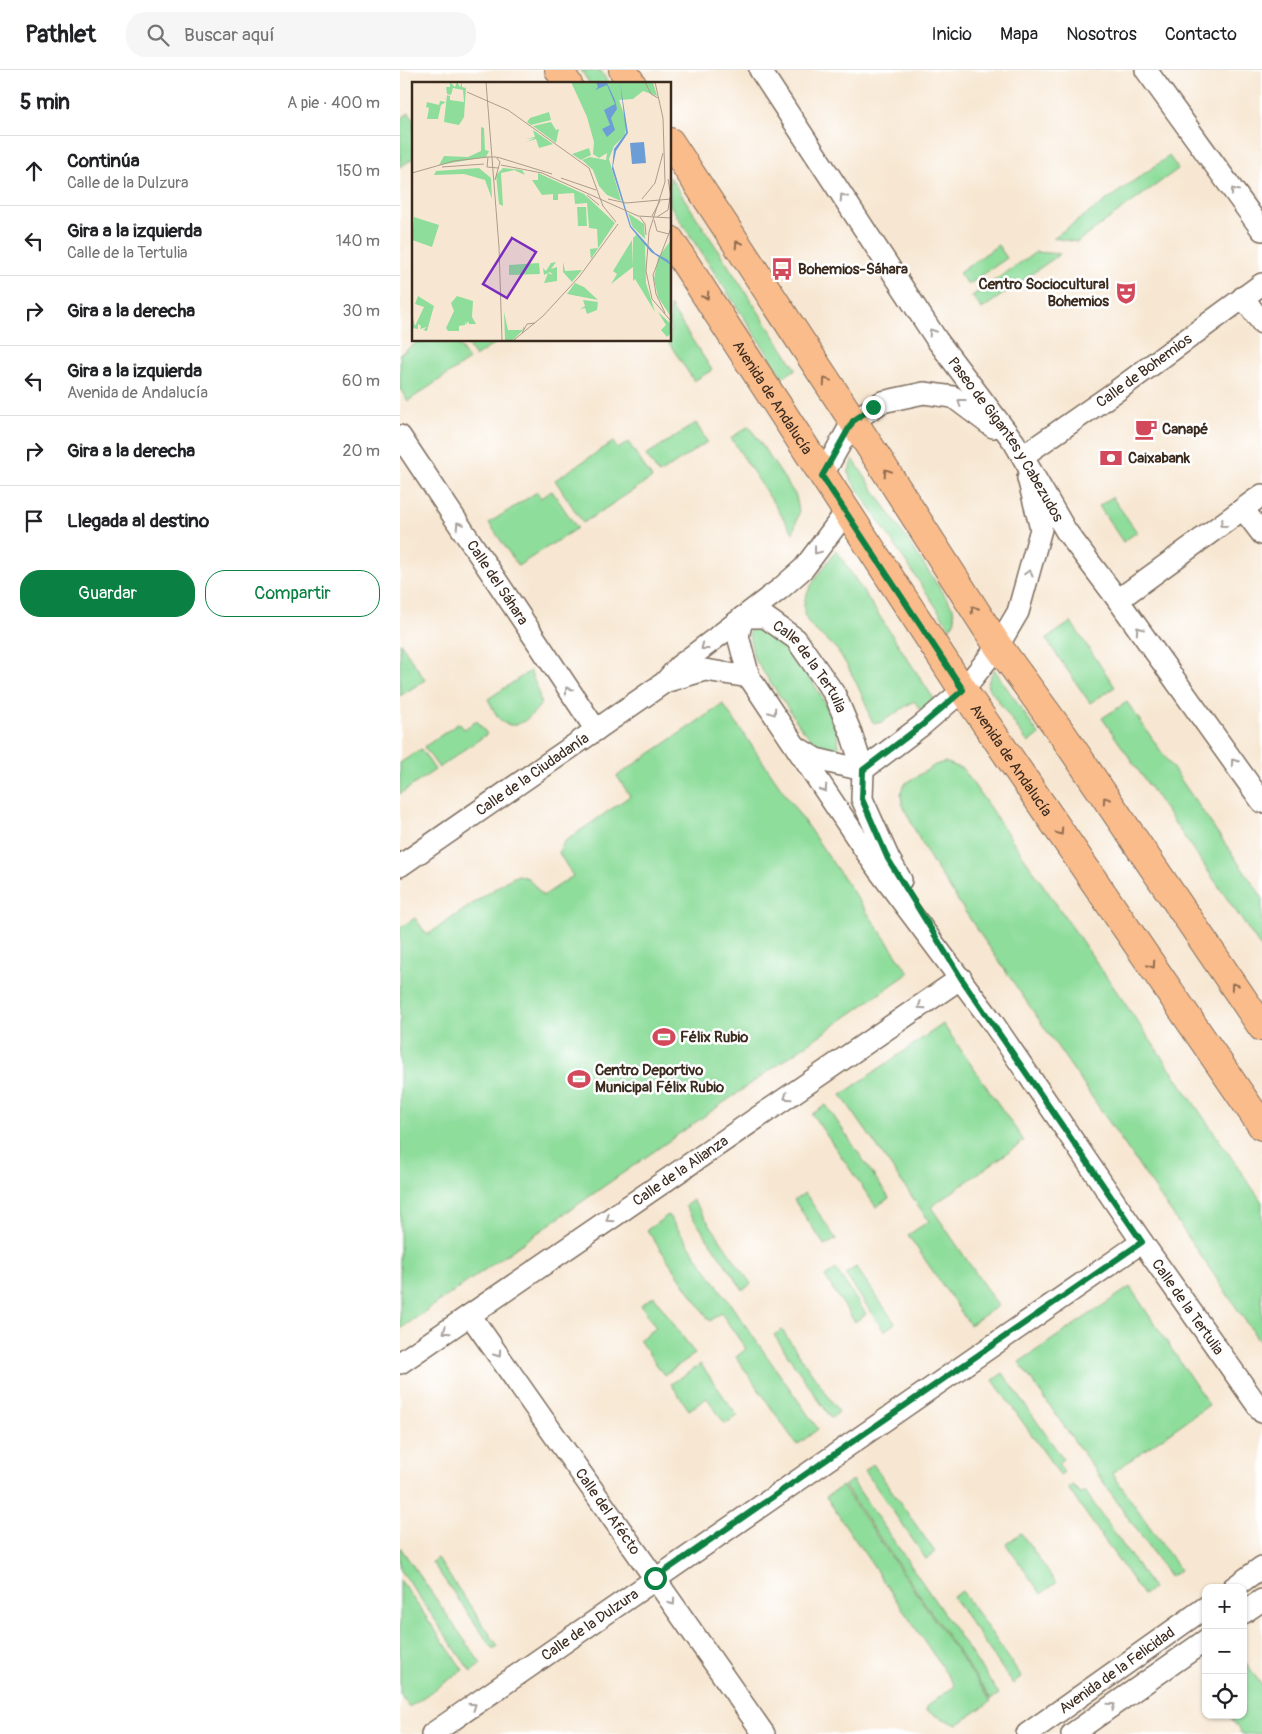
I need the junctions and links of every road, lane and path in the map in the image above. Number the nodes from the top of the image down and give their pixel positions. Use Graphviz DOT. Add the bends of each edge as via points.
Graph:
graph roads {
  1 [pos="559,70"];
  2 [pos="623,70"];
  3 [pos="760,70"];
  4 [pos="1146,70"];
  5 [pos="567,82"];
  6 [pos="631,82"];
  7 [pos="671,144"];
  8 [pos="1262,230"];
  9 [pos="671,242"];
  10 [pos="1262,284"];
  11 [pos="1243,297"];
  12 [pos="1262,323"];
  13 [pos="853,421"];
  14 [pos="400,436"];
  15 [pos="1018,449"];
  16 [pos="822,476"];
  17 [pos="1262,495"];
  18 [pos="1243,508"];
  19 [pos="846,512"];
  20 [pos="1262,534"];
  21 [pos="1118,600"];
  22 [pos="743,617"];
  23 [pos="998,646"];
  24 [pos="749,677"];
  25 [pos="665,682"];
  26 [pos="963,690"];
  27 [pos="596,730"];
  28 [pos="797,748"];
  29 [pos="863,770"];
  30 [pos="1262,802"];
  31 [pos="400,866"];
  32 [pos="961,978"];
  33 [pos="1262,1027"];
  34 [pos="1262,1126"];
  35 [pos="1142,1242"];
  36 [pos="470,1314"];
  37 [pos="400,1363"];
  38 [pos="1262,1412"];
  39 [pos="1262,1567"];
  40 [pos="655,1578"];
  41 [pos="1239,1584"];
  42 [pos="1262,1600"];
  43 [pos="1202,1610"];
  44 [pos="1247,1610"];
  45 [pos="1202,1643"];
  46 [pos="432,1734"];
  47 [pos="764,1734"];
  48 [pos="1027,1734"];
  49 [pos="1072,1734"];
  1 -- 5 [label="main road"];
  2 -- 6 [label="main road"];
  15 -- 3 [label="street, Paseo de Gigantes y Cabezudos, one-way" via="937,340"];
  8 -- 4 [label="street, one-way"];
  13 -- 7 [label="main road, one-way"];
  9 -- 16 [label="main road, Avenida de Andalucía, one-way"];
  10 -- 11 [label="street, Calle de Bohemios"];
  11 -- 12 [label="street"];
  11 -- 15 [label="street, Calle de Bohemios" via="1115,392"];
  15 -- 13 [label="street, one-way" via="953,397 924,393 882,402"];
  13 -- 16 [label="street"];
  23 -- 13 [label="main road, one-way"];
  27 -- 14 [label="street, Calle del Sáhara, one-way"];
  15 -- 21 [label="street, Paseo de Gigantes y Cabezudos" via="1066,531"];
  23 -- 15 [label="street, one-way" via="1018,612 1041,529"];
  16 -- 19 [label="main road, Avenida de Andalucía"];
  17 -- 18 [label="street"];
  18 -- 20 [label="street"];
  18 -- 21 [label="street, one-way"];
  19 -- 22 [label="street, Calle de la Ciudadanía, one-way" via="804,568"];
  19 -- 26 [label="main road, Avenida de Andalucía"];
  30 -- 21 [label="street, Paseo de Gigantes y Cabezudos, one-way"];
  22 -- 24 [label="street, Calle de la Tertulia" via="738,636"];
  22 -- 25 [label="street, Calle de la Ciudadanía, one-way" via="679,666"];
  22 -- 29 [label="street, Calle de la Tertulia" via="765,617 796,639 835,695"];
  23 -- 26 [label="street"];
  33 -- 23 [label="main road, one-way" via="1063,735"];
  24 -- 25 [label="street, Calle de la Ciudadanía" via="705,670"];
  24 -- 28 [label="street, Calle de la Tertulia, one-way"];
  25 -- 27 [label="street, Calle de la Ciudadanía"];
  26 -- 29 [label="street"];
  26 -- 34 [label="main road, Avenida de Andalucía, one-way"];
  27 -- 31 [label="street, Calle de la Ciudadanía"];
  28 -- 29 [label="street, Calle de la Tertulia" via="816,759"];
  28 -- 32 [label="street, Calle de la Tertulia, one-way" via="877,868"];
  29 -- 32 [label="street, Calle de la Tertulia" via="862,799 888,859"];
  32 -- 35 [label="street, Calle de la Tertulia"];
  32 -- 36 [label="street, Calle de la Alianza, one-way"];
  35 -- 38 [label="street, Calle de la Tertulia"];
  35 -- 40 [label="street, Calle de la Dulzura"];
  36 -- 37 [label="street, Calle de la Alianza, one-way"];
  36 -- 40 [label="street, Calle del Afécto, one-way"];
  39 -- 41 [label="street"];
  46 -- 40 [label="street, Calle de la Dulzura, one-way"];
  40 -- 47 [label="street, Calle del Afécto, one-way"];
  42 -- 44 [label="street"];
  43 -- 48 [label="street, Avenida de la Felicidad"];
  49 -- 45 [label="street, Avenida de la Felicidad, one-way"];
}
